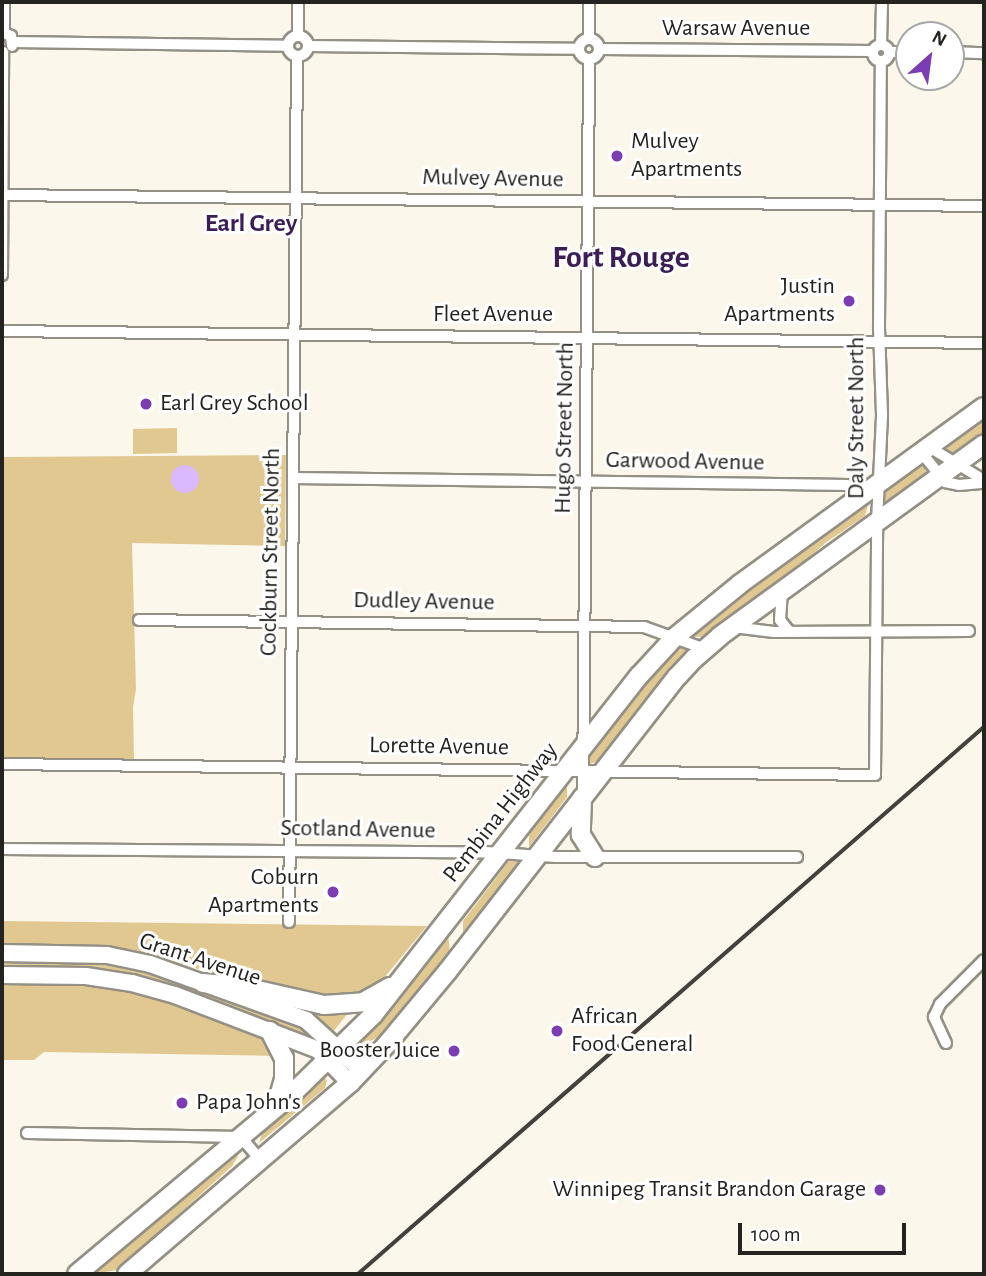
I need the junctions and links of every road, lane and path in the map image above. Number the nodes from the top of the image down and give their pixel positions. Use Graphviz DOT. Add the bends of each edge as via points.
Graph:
graph roads {
  1 [pos="4,2"];
  2 [pos="298,2"];
  3 [pos="589,2"];
  4 [pos="882,2"];
  5 [pos="3,32"];
  6 [pos="298,36"];
  7 [pos="589,39"];
  8 [pos="13,41"];
  9 [pos="287,46"];
  10 [pos="308,46"];
  11 [pos="599,49"];
  12 [pos="881,49"];
  13 [pos="579,50"];
  14 [pos="895,50"];
  15 [pos="3,51"];
  16 [pos="965,52"];
  17 [pos="984,53"];
  18 [pos="297,56"];
  19 [pos="589,59"];
  20 [pos="2,195"];
  21 [pos="296,198"];
  22 [pos="588,201"];
  23 [pos="880,205"];
  24 [pos="984,206"];
  25 [pos="2,275"];
  26 [pos="2,331"];
  27 [pos="295,334"];
  28 [pos="586,336"];
  29 [pos="880,342"];
  30 [pos="984,343"];
  31 [pos="984,407"];
  32 [pos="984,444"];
  33 [pos="925,450"];
  34 [pos="956,464"];
  35 [pos="938,477"];
  36 [pos="293,478"];
  37 [pos="585,482"];
  38 [pos="984,482"];
  39 [pos="879,483"];
  40 [pos="863,495"];
  41 [pos="877,522"];
  42 [pos="782,591"];
  43 [pos="139,620"];
  44 [pos="292,621"];
  45 [pos="584,625"];
  46 [pos="733,627"];
  47 [pos="875,630"];
  48 [pos="789,631"];
  49 [pos="969,631"];
  50 [pos="674,638"];
  51 [pos="705,649"];
  52 [pos="583,749"];
  53 [pos="2,764"];
  54 [pos="290,767"];
  55 [pos="575,770"];
  56 [pos="603,771"];
  57 [pos="875,775"];
  58 [pos="583,797"];
  59 [pos="2,849"];
  60 [pos="289,850"];
  61 [pos="502,853"];
  62 [pos="537,856"];
  63 [pos="595,857"];
  64 [pos="797,857"];
  65 [pos="462,903"];
  66 [pos="289,922"];
  67 [pos="2,953"];
  68 [pos="461,953"];
  69 [pos="984,960"];
  70 [pos="2,975"];
  71 [pos="402,980"];
  72 [pos="203,983"];
  73 [pos="270,1031"];
  74 [pos="946,1043"];
  75 [pos="334,1055"];
  76 [pos="356,1077"];
  77 [pos="275,1108"];
  78 [pos="27,1133"];
  79 [pos="241,1137"];
  80 [pos="261,1161"];
  81 [pos="77,1274"];
  82 [pos="127,1274"];
  1 -- 5 [label="street"];
  2 -- 6 [label="street"];
  3 -- 7 [label="street"];
  4 -- 12 [label="street"];
  5 -- 8 [label="street"];
  6 -- 9 [label="street"];
  6 -- 10 [label="street"];
  7 -- 11 [label="street"];
  7 -- 13 [label="street"];
  8 -- 9 [label="street"];
  8 -- 15 [label="street" via="9,50"];
  9 -- 18 [label="street"];
  10 -- 13 [label="street"];
  10 -- 18 [label="street"];
  11 -- 12 [label="street, Warsaw Avenue"];
  11 -- 19 [label="street"];
  12 -- 14 [label="street, Warsaw Avenue"];
  12 -- 23 [label="street, Daly Street North" via="887,59 881,61"];
  13 -- 19 [label="street"];
  15 -- 20 [label="street"];
  16 -- 17 [label="street"];
  18 -- 21 [label="street, Cockburn Street North"];
  19 -- 22 [label="street, Hugo Street North"];
  20 -- 21 [label="street, Mulvey Avenue"];
  20 -- 25 [label="street"];
  21 -- 22 [label="street, Mulvey Avenue"];
  21 -- 27 [label="street, Cockburn Street North"];
  22 -- 23 [label="street, Mulvey Avenue"];
  22 -- 28 [label="street, Hugo Street North"];
  23 -- 24 [label="street, Mulvey Avenue"];
  23 -- 29 [label="street, Daly Street North"];
  26 -- 27 [label="street, Fleet Avenue"];
  27 -- 28 [label="street, Fleet Avenue"];
  27 -- 36 [label="street, Cockburn Street North"];
  28 -- 29 [label="street, Fleet Avenue"];
  28 -- 37 [label="street, Hugo Street North"];
  29 -- 30 [label="street, Fleet Avenue"];
  29 -- 39 [label="street, Daly Street North"];
  31 -- 33 [label="main road, Pembina Highway"];
  32 -- 34 [label="main road"];
  33 -- 34 [label="street"];
  33 -- 35 [label="street"];
  33 -- 39 [label="main road, Pembina Highway"];
  34 -- 35 [label="main road"];
  34 -- 38 [label="street"];
  35 -- 38 [label="street" via="959,485"];
  35 -- 41 [label="main road"];
  36 -- 37 [label="street, Garwood Avenue"];
  36 -- 44 [label="street, Cockburn Street North"];
  37 -- 40 [label="street, Garwood Avenue" via="847,485"];
  37 -- 45 [label="street, Hugo Street North"];
  39 -- 40 [label="main road, Pembina Highway"];
  39 -- 41 [label="street, Daly Street North"];
  40 -- 50 [label="main road, Pembina Highway"];
  41 -- 42 [label="main road"];
  41 -- 47 [label="street, Daly Street North"];
  42 -- 46 [label="main road"];
  42 -- 48 [label="street" via="780,620"];
  43 -- 44 [label="street, Dudley Avenue"];
  44 -- 45 [label="street, Dudley Avenue"];
  44 -- 54 [label="street, Cockburn Street North"];
  45 -- 50 [label="street, Dudley Avenue" via="644,627"];
  45 -- 52 [label="street, Hugo Street North"];
  46 -- 48 [label="street"];
  46 -- 51 [label="main road"];
  47 -- 48 [label="street"];
  47 -- 49 [label="street"];
  47 -- 57 [label="street, Daly Street North"];
  50 -- 51 [label="street, Dudley Avenue"];
  50 -- 52 [label="main road, Pembina Highway"];
  51 -- 56 [label="main road" via="677,677"];
  52 -- 55 [label="main road, Pembina Highway"];
  53 -- 54 [label="street, Lorette Avenue"];
  54 -- 55 [label="street, Lorette Avenue"];
  54 -- 60 [label="street, Cockburn Street North"];
  55 -- 56 [label="street, Lorette Avenue"];
  55 -- 58 [label="street"];
  55 -- 61 [label="main road, Pembina Highway"];
  56 -- 57 [label="street, Lorette Avenue"];
  56 -- 58 [label="main road"];
  58 -- 62 [label="main road"];
  58 -- 63 [label="main road" via="581,835"];
  59 -- 60 [label="street, Scotland Avenue"];
  60 -- 61 [label="street, Scotland Avenue"];
  60 -- 66 [label="street, Cockburn Street North"];
  61 -- 62 [label="street, Scotland Avenue"];
  61 -- 65 [label="main road, Pembina Highway"];
  62 -- 63 [label="street, Scotland Avenue"];
  62 -- 68 [label="main road"];
  63 -- 64 [label="street, Scotland Avenue"];
  65 -- 68 [label="main road" via="455,926"];
  65 -- 71 [label="main road, Pembina Highway"];
  67 -- 72 [label="main road, Grant Avenue" via="107,955"];
  68 -- 76 [label="main road"];
  69 -- 74 [label="street" via="940,1004 934,1017"];
  70 -- 73 [label="main road, Grant Avenue" via="86,976 132,983"];
  71 -- 72 [label="main road" via="363,1002 324,1005"];
  71 -- 75 [label="main road, Pembina Highway"];
  72 -- 75 [label="main road, Grant Avenue" via="306,1020 320,1030"];
  73 -- 75 [label="main road, Grant Avenue"];
  73 -- 77 [label="main road" via="284,1058 284,1079"];
  75 -- 76 [label="main road, Grant Avenue"];
  75 -- 77 [label="main road, Pembina Highway"];
  76 -- 80 [label="main road"];
  77 -- 79 [label="main road, Pembina Highway"];
  78 -- 79 [label="street"];
  79 -- 80 [label="street"];
  79 -- 81 [label="main road, Pembina Highway"];
  80 -- 82 [label="main road"];
}
